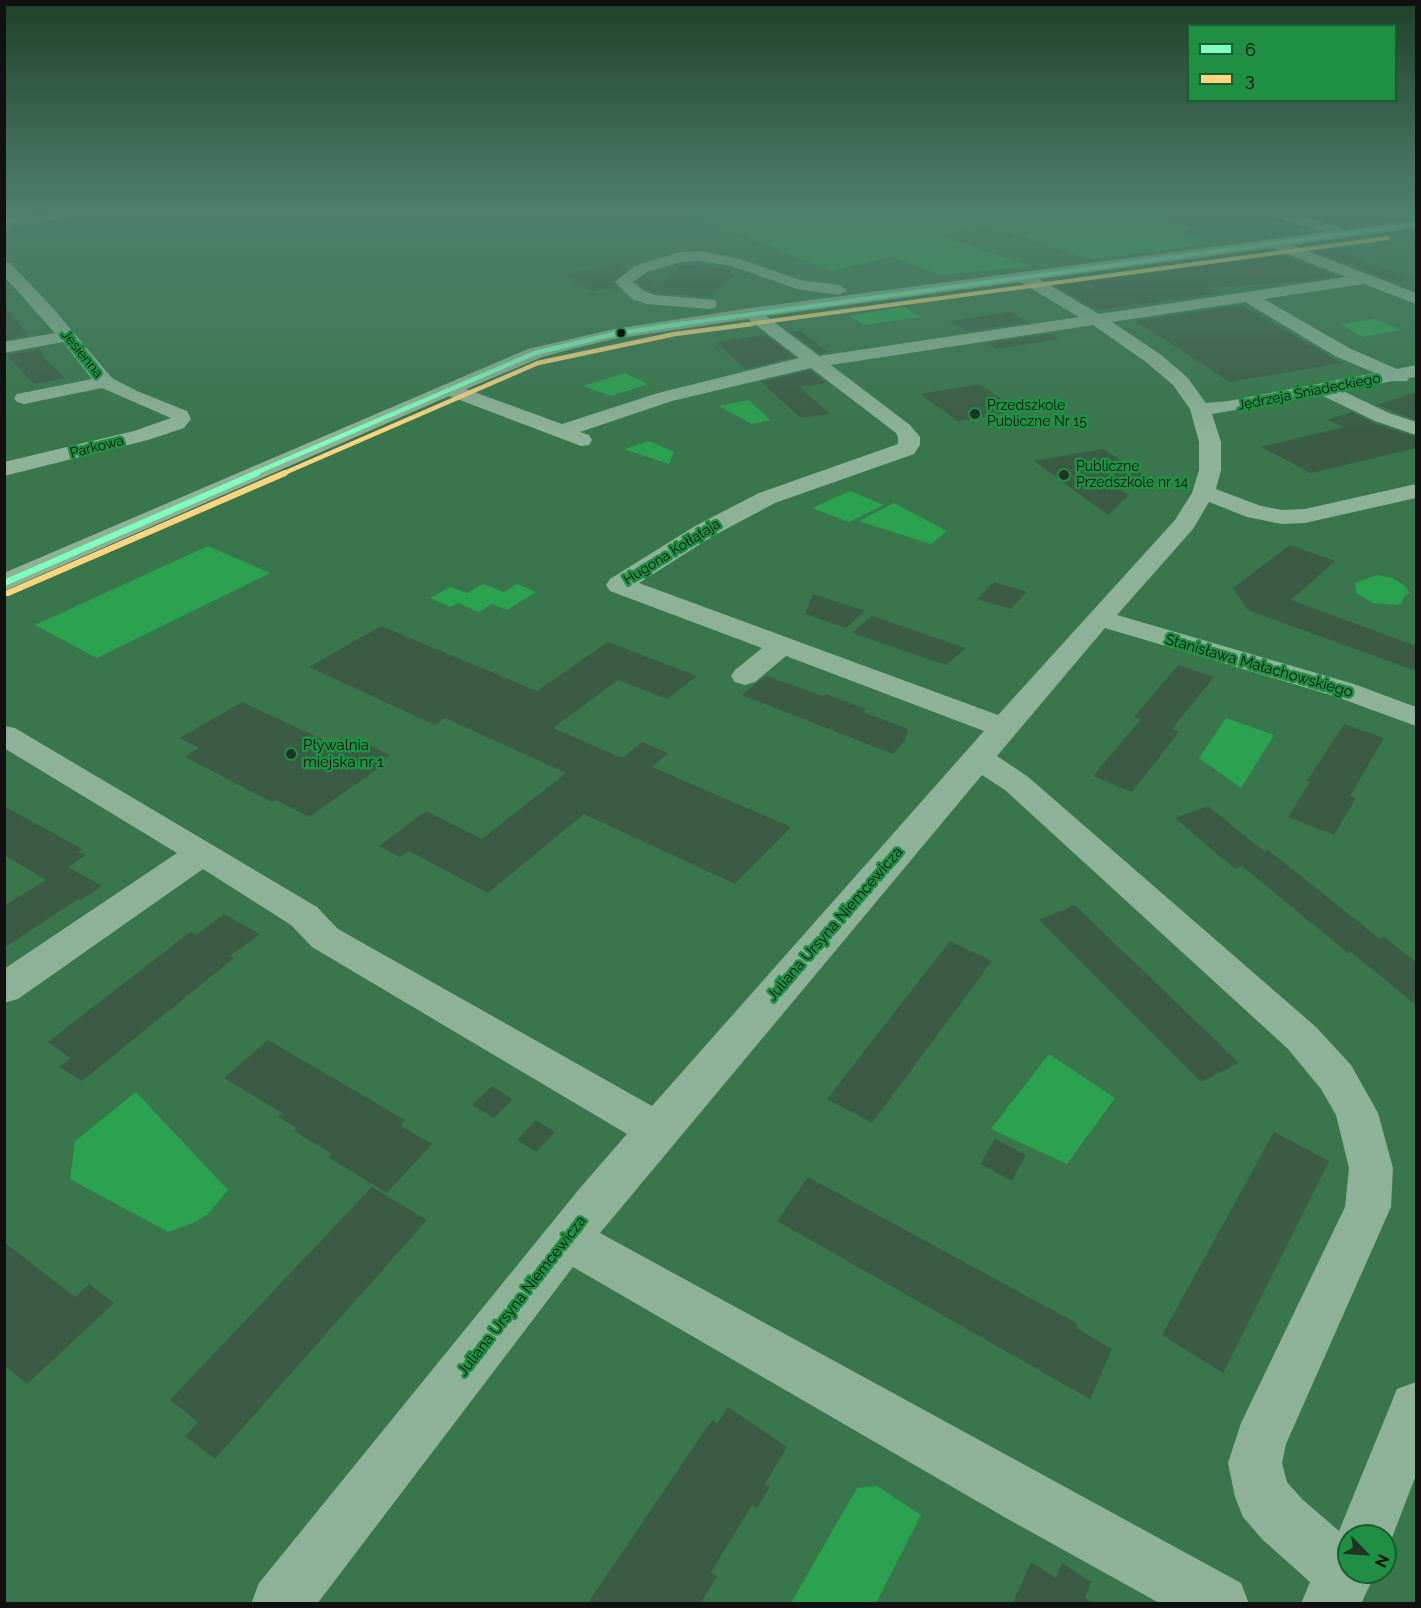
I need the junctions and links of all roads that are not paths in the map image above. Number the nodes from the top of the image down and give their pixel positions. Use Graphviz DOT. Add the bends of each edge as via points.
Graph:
graph roads {
  1 [pos="19,282"];
  2 [pos="623,282"];
  3 [pos="791,282"];
  4 [pos="908,282"];
  5 [pos="939,282"];
  6 [pos="985,282"];
  7 [pos="1032,282"];
  8 [pos="1346,282"];
  9 [pos="1374,282"];
  10 [pos="948,287"];
  11 [pos="839,290"];
  12 [pos="32,296"];
  13 [pos="1248,297"];
  14 [pos="14,299"];
  15 [pos="1416,299"];
  16 [pos="751,314"];
  17 [pos="1095,319"];
  18 [pos="68,336"];
  19 [pos="4,348"];
  20 [pos="812,362"];
  21 [pos="1416,371"];
  22 [pos="1395,375"];
  23 [pos="105,382"];
  24 [pos="1416,382"];
  25 [pos="448,389"];
  26 [pos="1324,389"];
  27 [pos="24,398"];
  28 [pos="1200,409"];
  29 [pos="180,415"];
  30 [pos="1416,429"];
  31 [pos="560,432"];
  32 [pos="588,443"];
  33 [pos="4,469"];
  34 [pos="1416,491"];
  35 [pos="1203,493"];
  36 [pos="4,583"];
  37 [pos="1099,618"];
  38 [pos="781,646"];
  39 [pos="745,676"];
  40 [pos="1416,717"];
  41 [pos="4,735"];
  42 [pos="992,743"];
  43 [pos="201,853"];
  44 [pos="4,988"];
  45 [pos="657,1130"];
  46 [pos="567,1239"];
  47 [pos="1416,1407"];
  48 [pos="1366,1524"];
  49 [pos="1337,1562"];
  50 [pos="279,1604"];
  51 [pos="1220,1604"];
  1 -- 12 [label="street, Jesienna"];
  2 -- 11 [label="street" via="638,296 690,304"];
  3 -- 11 [label="street"];
  4 -- 11 [label="street"];
  5 -- 10 [label="street"];
  6 -- 10 [label="street"];
  7 -- 17 [label="street, Juliana Ursyna Niemcewicza"];
  8 -- 13 [label="street"];
  9 -- 15 [label="street"];
  10 -- 16 [label="street"];
  12 -- 14 [label="street"];
  12 -- 18 [label="street, Jesienna"];
  13 -- 17 [label="street"];
  13 -- 22 [label="street" via="1335,348"];
  16 -- 20 [label="street, Hugona Kołłątaja"];
  16 -- 25 [label="street" via="573,343 509,363"];
  17 -- 20 [label="street"];
  17 -- 28 [label="street, Juliana Ursyna Niemcewicza" via="1180,381"];
  18 -- 19 [label="street"];
  18 -- 23 [label="street, Jesienna"];
  20 -- 31 [label="street" via="703,386"];
  20 -- 38 [label="street, Hugona Kołłątaja" via="903,429 909,437 908,446 767,498 704,531 619,585"];
  21 -- 22 [label="street, Jędrzeja Śniadeckiego"];
  22 -- 24 [label="street"];
  22 -- 26 [label="street, Jędrzeja Śniadeckiego"];
  23 -- 27 [label="street"];
  23 -- 29 [label="street, Jesienna"];
  25 -- 31 [label="street"];
  25 -- 36 [label="street"];
  26 -- 28 [label="street, Jędrzeja Śniadeckiego"];
  26 -- 30 [label="street"];
  28 -- 35 [label="street, Juliana Ursyna Niemcewicza" via="1210,442 1210,470"];
  29 -- 33 [label="street, Parkowa" via="177,424 160,431"];
  31 -- 32 [label="street"];
  34 -- 35 [label="street" via="1305,516 1282,517 1255,512"];
  35 -- 37 [label="street, Juliana Ursyna Niemcewicza" via="1185,524"];
  37 -- 40 [label="street, Stanisława Małachowskiego" via="1344,690"];
  37 -- 42 [label="street, Juliana Ursyna Niemcewicza"];
  38 -- 39 [label="street"];
  38 -- 42 [label="street, Hugona Kołłątaja"];
  41 -- 43 [label="street"];
  42 -- 45 [label="street, Juliana Ursyna Niemcewicza"];
  42 -- 49 [label="street, Hugona Kołłątaja" via="1016,783 1302,1038 1336,1077 1357,1113 1371,1168 1368,1207 1260,1442 1256,1463 1263,1497 1282,1519"];
  43 -- 44 [label="street"];
  43 -- 45 [label="street" via="304,916 325,938"];
  45 -- 46 [label="street, Juliana Ursyna Niemcewicza"];
  46 -- 50 [label="street, Juliana Ursyna Niemcewicza"];
  46 -- 51 [label="street"];
  47 -- 48 [label="street"];
}
